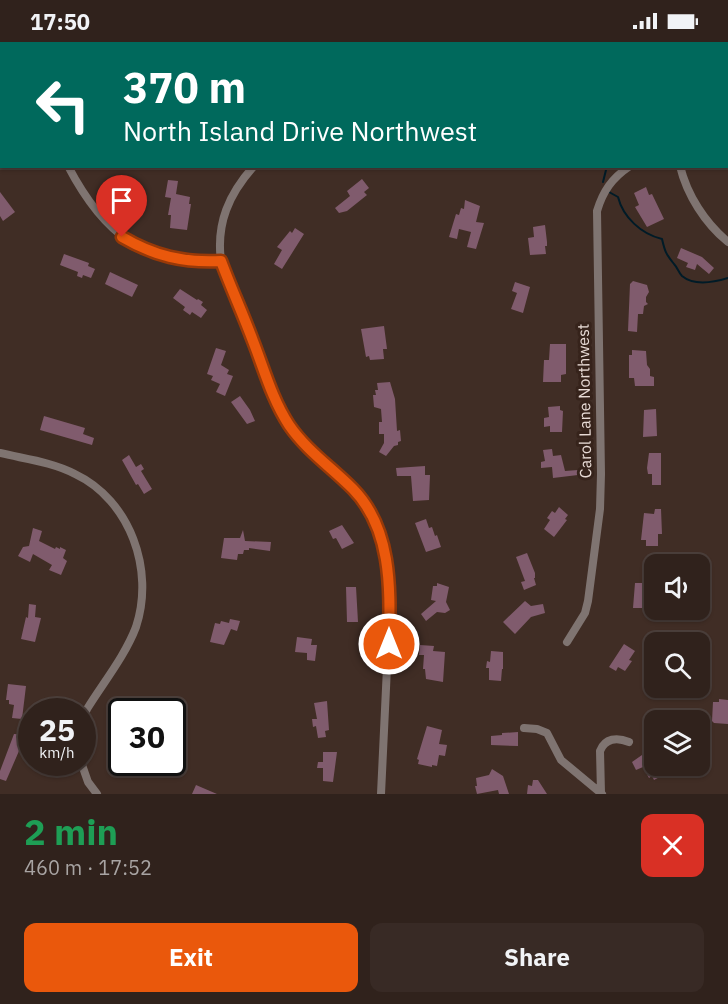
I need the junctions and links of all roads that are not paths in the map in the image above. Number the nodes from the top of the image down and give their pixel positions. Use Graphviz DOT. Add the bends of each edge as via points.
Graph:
graph roads {
  1 [pos="69,168"];
  2 [pos="253,168"];
  3 [pos="627,168"];
  4 [pos="681,168"];
  5 [pos="728,242"];
  6 [pos="221,261"];
  7 [pos="0,453"];
  8 [pos="567,642"];
  9 [pos="94,698"];
  10 [pos="524,728"];
  11 [pos="629,742"];
  12 [pos="86,776"];
  13 [pos="97,794"];
  14 [pos="381,794"];
  15 [pos="602,794"];
  1 -- 6 [label="street" via="95,212 122,237 171,258"];
  2 -- 6 [label="street" via="236,188 224,212 219,244"];
  3 -- 8 [label="street, Carol Lane Northwest" via="606,188 597,211 600,509 588,601"];
  4 -- 5 [label="street" via="698,209"];
  6 -- 14 [label="street" via="271,390 289,425 308,449 356,492 380,534 387,564 389,625"];
  7 -- 9 [label="street" via="55,466 95,486 123,518 137,549 142,586 136,626"];
  10 -- 15 [label="street" via="547,733 561,760"];
  11 -- 15 [label="street" via="614,739 602,746"];
  12 -- 13 [label="street"];
}
